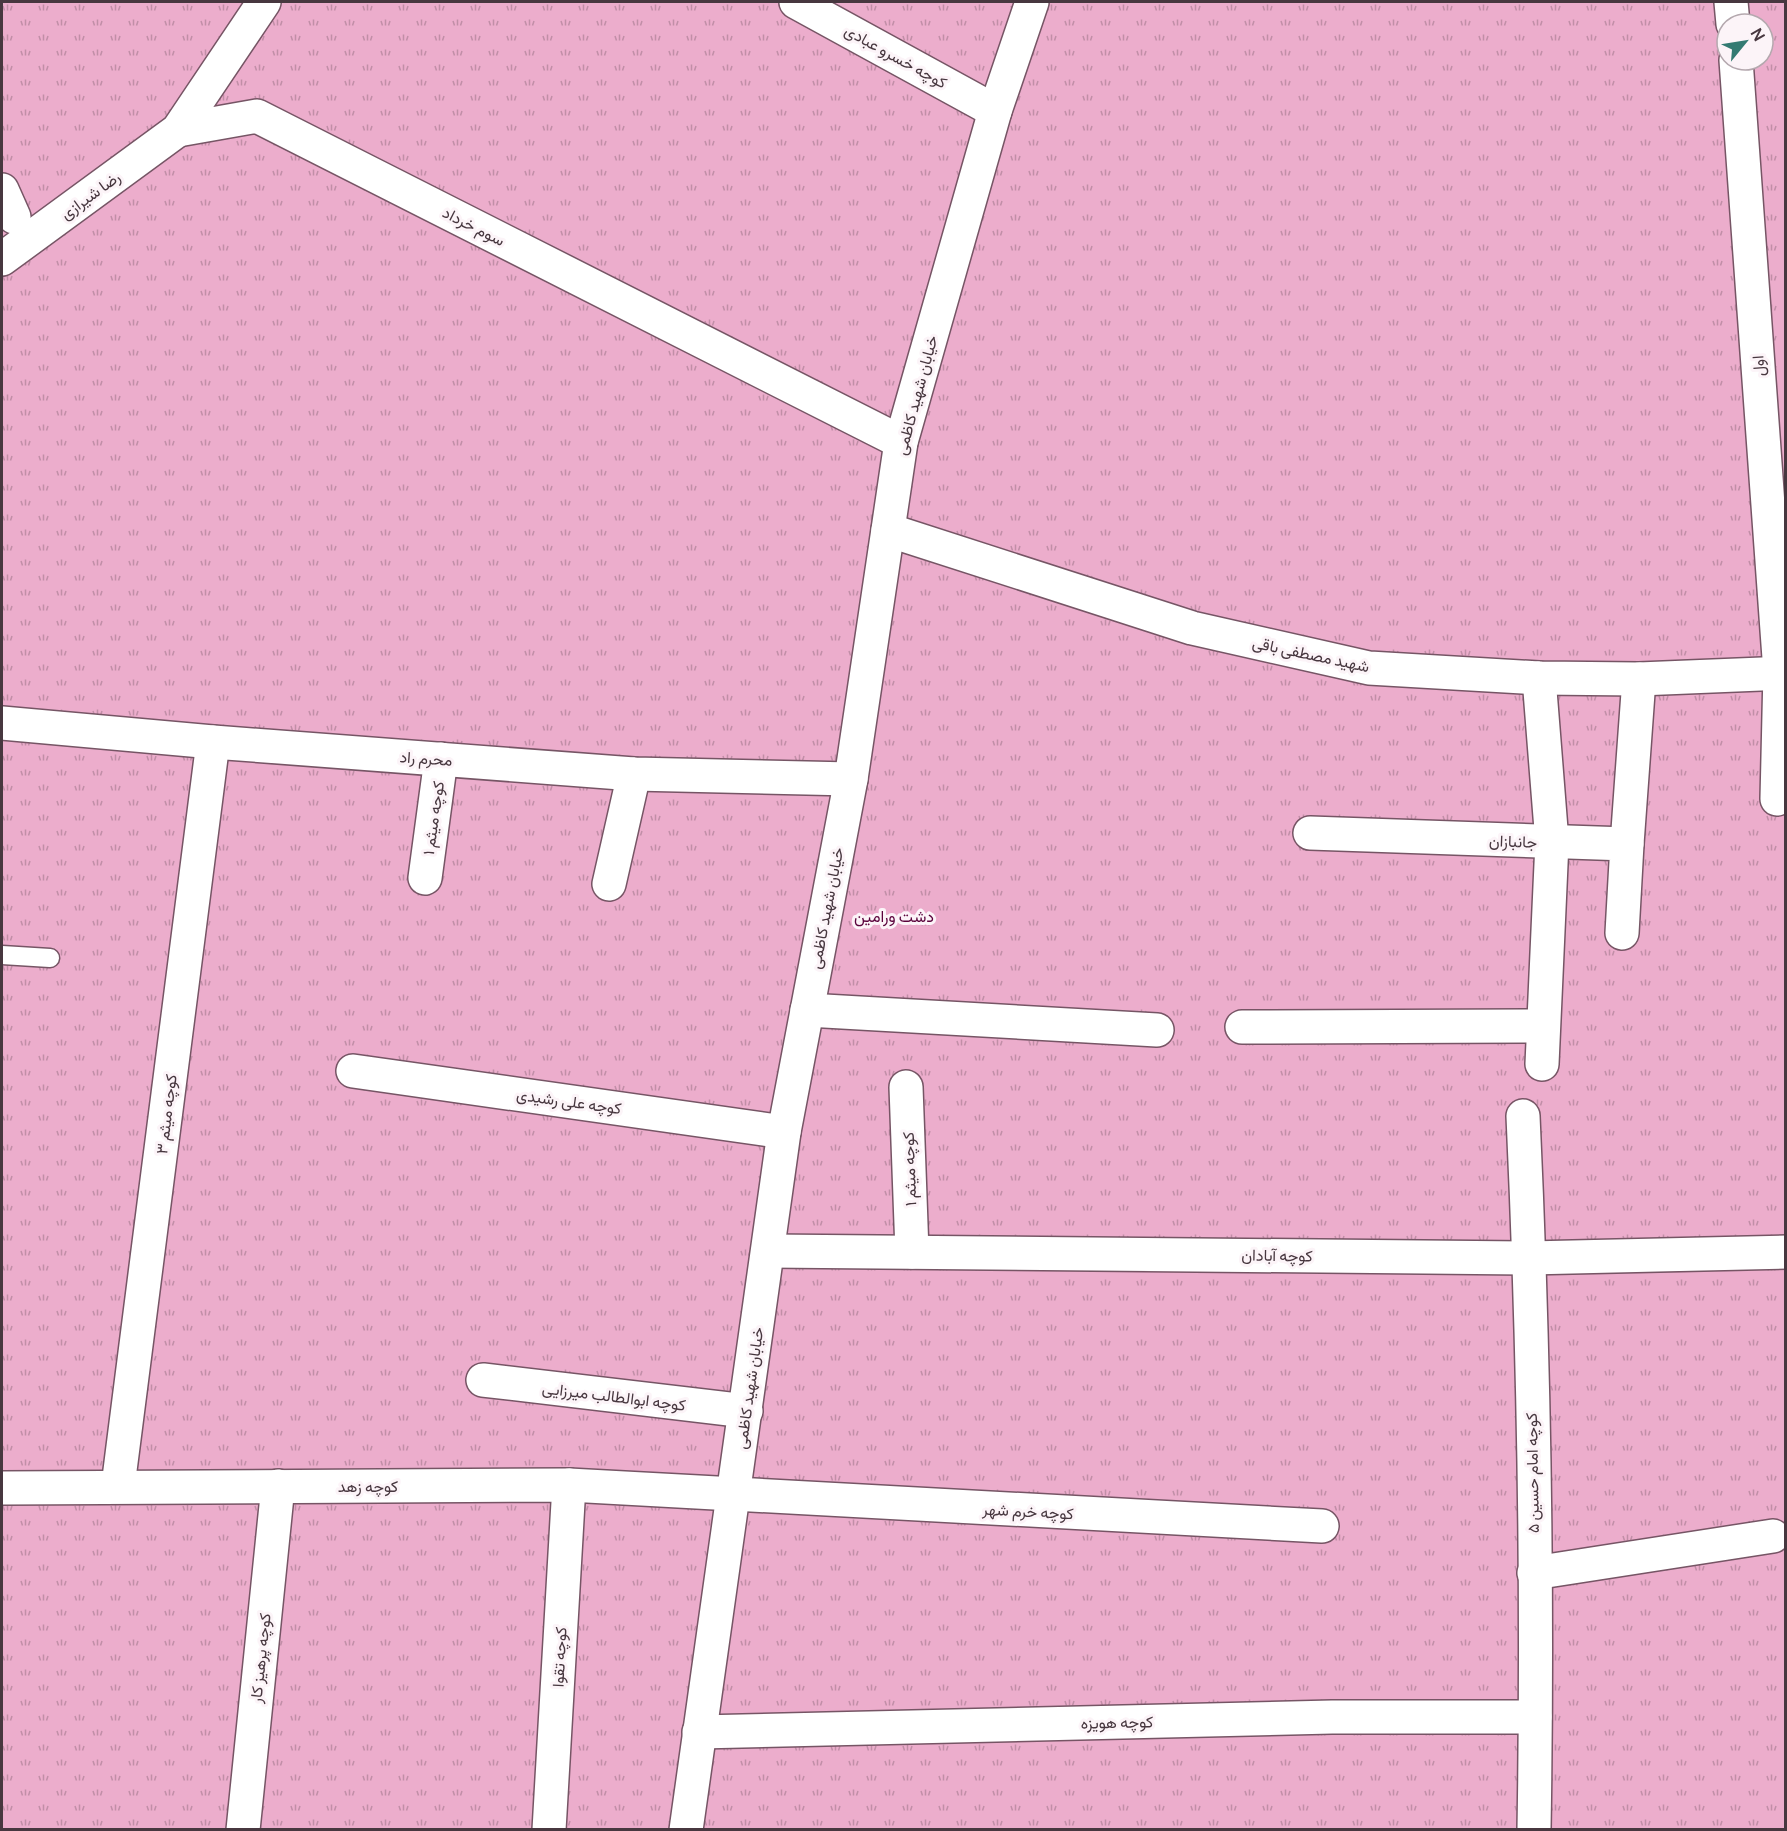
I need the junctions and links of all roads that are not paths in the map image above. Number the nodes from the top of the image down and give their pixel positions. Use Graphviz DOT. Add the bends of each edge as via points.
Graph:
graph roads {
  1 [pos="264,2"];
  2 [pos="796,2"];
  3 [pos="1032,2"];
  4 [pos="1737,72"];
  5 [pos="995,111"];
  6 [pos="178,130"];
  7 [pos="2,259"];
  8 [pos="901,442"];
  9 [pos="888,530"];
  10 [pos="1783,673"];
  11 [pos="1539,678"];
  12 [pos="1639,679"];
  13 [pos="2,723"];
  14 [pos="213,742"];
  15 [pos="441,759"];
  16 [pos="634,774"];
  17 [pos="851,779"];
  18 [pos="1777,800"];
  19 [pos="1310,833"];
  20 [pos="1552,842"];
  21 [pos="1627,843"];
  22 [pos="425,878"];
  23 [pos="609,884"];
  24 [pos="1622,933"];
  25 [pos="2,955"];
  26 [pos="50,958"];
  27 [pos="807,1010"];
  28 [pos="1543,1026"];
  29 [pos="1242,1027"];
  30 [pos="1157,1030"];
  31 [pos="1542,1064"];
  32 [pos="353,1071"];
  33 [pos="906,1087"];
  34 [pos="1523,1116"];
  35 [pos="784,1132"];
  36 [pos="768,1251"];
  37 [pos="912,1252"];
  38 [pos="1785,1252"];
  39 [pos="1529,1258"];
  40 [pos="483,1380"];
  41 [pos="746,1411"];
  42 [pos="569,1485"];
  43 [pos="118,1486"];
  44 [pos="278,1486"];
  45 [pos="2,1488"];
  46 [pos="734,1496"];
  47 [pos="1322,1526"];
  48 [pos="1773,1536"];
  49 [pos="1534,1573"];
  50 [pos="1535,1717"];
  51 [pos="699,1732"];
  52 [pos="243,1830"];
  53 [pos="549,1830"];
  54 [pos="686,1830"];
  55 [pos="1534,1830"];
  1 -- 6 [label="street"];
  2 -- 5 [label="street, کوچه خسرو عبادی"];
  3 -- 5 [label="street, خیابان شهید کاظمی"];
  4 -- 10 [label="street, اول"];
  5 -- 8 [label="street, خیابان شهید کاظمی"];
  6 -- 7 [label="street, رضا شیرازی"];
  6 -- 8 [label="street, سوم خرداد" via="257,116"];
  8 -- 9 [label="street, خیابان شهید کاظمی"];
  9 -- 11 [label="street, شهید مصطفی باقی" via="1192,628 1336,661 1369,668"];
  9 -- 17 [label="street, خیابان شهید کاظمی"];
  10 -- 12 [label="street, شهید مصطفی باقی"];
  10 -- 18 [label="street, اول"];
  11 -- 12 [label="street, شهید مصطفی باقی"];
  11 -- 20 [label="street"];
  12 -- 21 [label="street"];
  13 -- 14 [label="street, محرم راد"];
  14 -- 15 [label="street, محرم راد"];
  14 -- 43 [label="street, کوچه میثم ۳"];
  15 -- 16 [label="street, محرم راد"];
  15 -- 22 [label="street, کوچه میثم ۱"];
  16 -- 17 [label="street, محرم راد"];
  16 -- 23 [label="street"];
  17 -- 27 [label="street, خیابان شهید کاظمی"];
  19 -- 20 [label="street, جانبازان"];
  20 -- 21 [label="street, جانبازان"];
  20 -- 28 [label="street"];
  21 -- 24 [label="street"];
  25 -- 26 [label="lane"];
  27 -- 30 [label="street"];
  27 -- 35 [label="street, خیابان شهید کاظمی"];
  28 -- 29 [label="street"];
  28 -- 31 [label="street"];
  32 -- 35 [label="street, کوچه علی رشیدی"];
  33 -- 37 [label="street, کوچه میثم ۱"];
  34 -- 39 [label="street, کوچه امام حسین ۵"];
  35 -- 36 [label="street, خیابان شهید کاظمی"];
  36 -- 37 [label="street, کوچه آبادان"];
  36 -- 41 [label="street, خیابان شهید کاظمی"];
  37 -- 39 [label="street, کوچه آبادان"];
  38 -- 39 [label="street, کوچه آبادان"];
  39 -- 49 [label="street, کوچه امام حسین ۵"];
  40 -- 41 [label="street, کوچه ابوالطالب میرزایی"];
  41 -- 46 [label="street, خیابان شهید کاظمی"];
  42 -- 44 [label="street, کوچه زهد"];
  42 -- 46 [label="street, کوچه زهد"];
  42 -- 53 [label="street, کوچه تقوا"];
  43 -- 44 [label="street, کوچه زهد"];
  43 -- 45 [label="street, کوچه زهد"];
  44 -- 52 [label="street, کوچه پرهیز کار"];
  46 -- 47 [label="street, کوچه خرم شهر"];
  46 -- 51 [label="street, خیابان شهید کاظمی"];
  48 -- 49 [label="street"];
  49 -- 50 [label="street, کوچه امام حسین ۵"];
  50 -- 51 [label="street, کوچه هویزه" via="1332,1717"];
  50 -- 55 [label="street, کوچه امام حسین ۵"];
  51 -- 54 [label="street, خیابان شهید کاظمی"];
}
